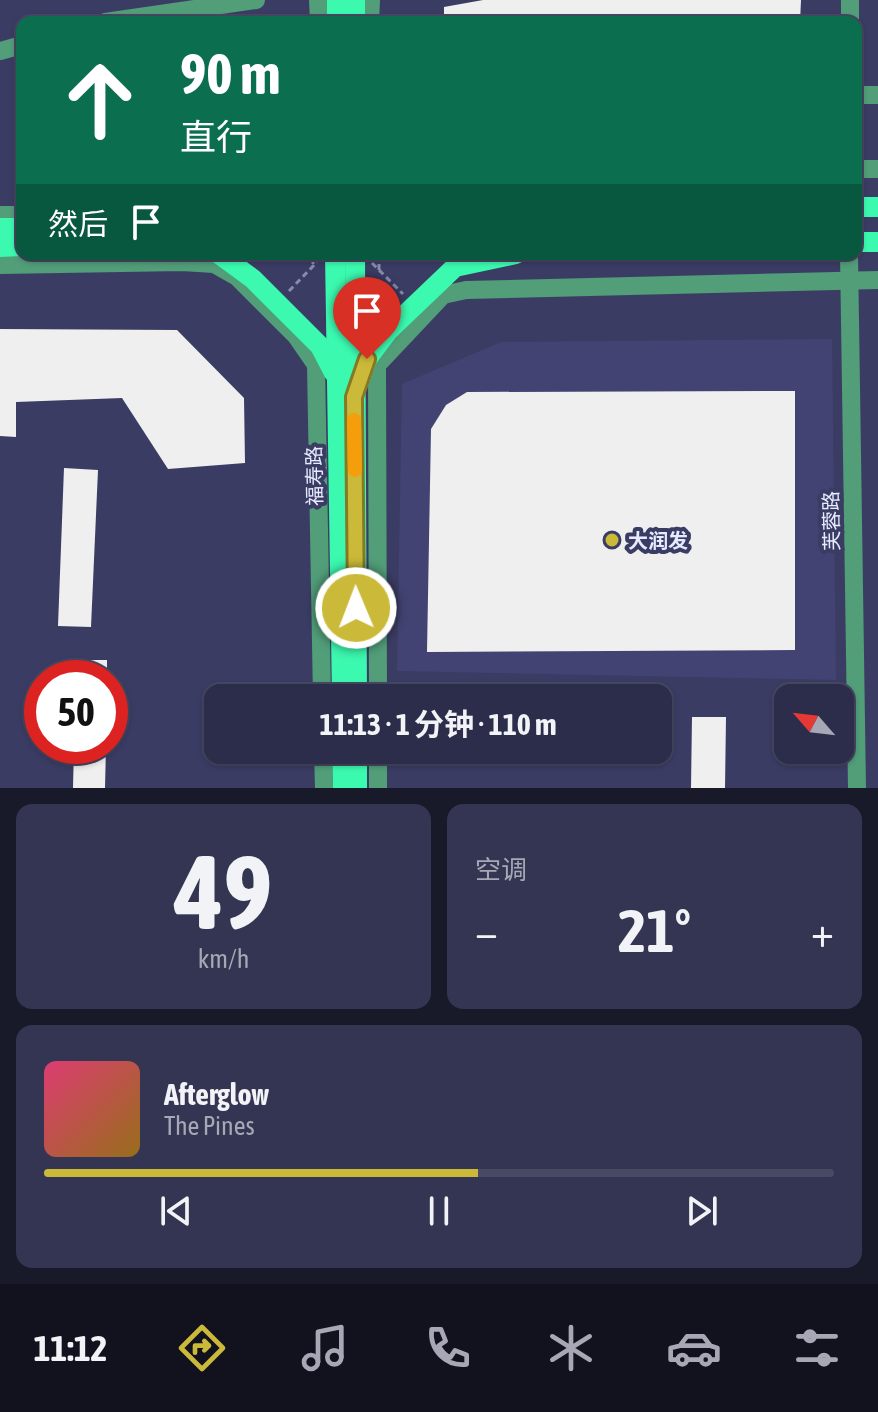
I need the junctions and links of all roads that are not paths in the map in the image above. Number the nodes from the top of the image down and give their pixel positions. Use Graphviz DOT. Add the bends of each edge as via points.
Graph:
graph roads {
  1 [pos="256,0"];
  2 [pos="146,16"];
  3 [pos="227,260"];
  4 [pos="335,260"];
  5 [pos="355,260"];
  6 [pos="488,260"];
  7 [pos="849,260"];
  8 [pos="0,265"];
  9 [pos="849,280"];
  10 [pos="878,280"];
  11 [pos="337,379"];
  12 [pos="354,397"];
  13 [pos="322,684"];
  14 [pos="342,684"];
  15 [pos="357,684"];
  16 [pos="378,684"];
  17 [pos="323,764"];
  18 [pos="342,764"];
  19 [pos="357,764"];
  20 [pos="378,764"];
  21 [pos="324,788"];
  22 [pos="343,788"];
  23 [pos="357,788"];
  24 [pos="378,788"];
  25 [pos="857,788"];
  1 -- 2 [label="street"];
  3 -- 11 [label="main road" via="320,346"];
  4 -- 11 [label="main road, 福寿路"];
  5 -- 12 [label="main road, 福寿路"];
  6 -- 12 [label="main road" via="455,267 388,331 367,359"];
  7 -- 9 [label="street, 芙蓉路"];
  8 -- 13 [label="street" via="214,264 237,277 296,336 316,365"];
  9 -- 10 [label="street"];
  9 -- 16 [label="street" via="466,290 443,295 377,365"];
  9 -- 25 [label="street, 芙蓉路"];
  11 -- 14 [label="main road, 福寿路"];
  12 -- 15 [label="main road, 福寿路"];
  17 -- 21 [label="street"];
  18 -- 22 [label="main road"];
  19 -- 23 [label="main road"];
  20 -- 24 [label="street"];
}
